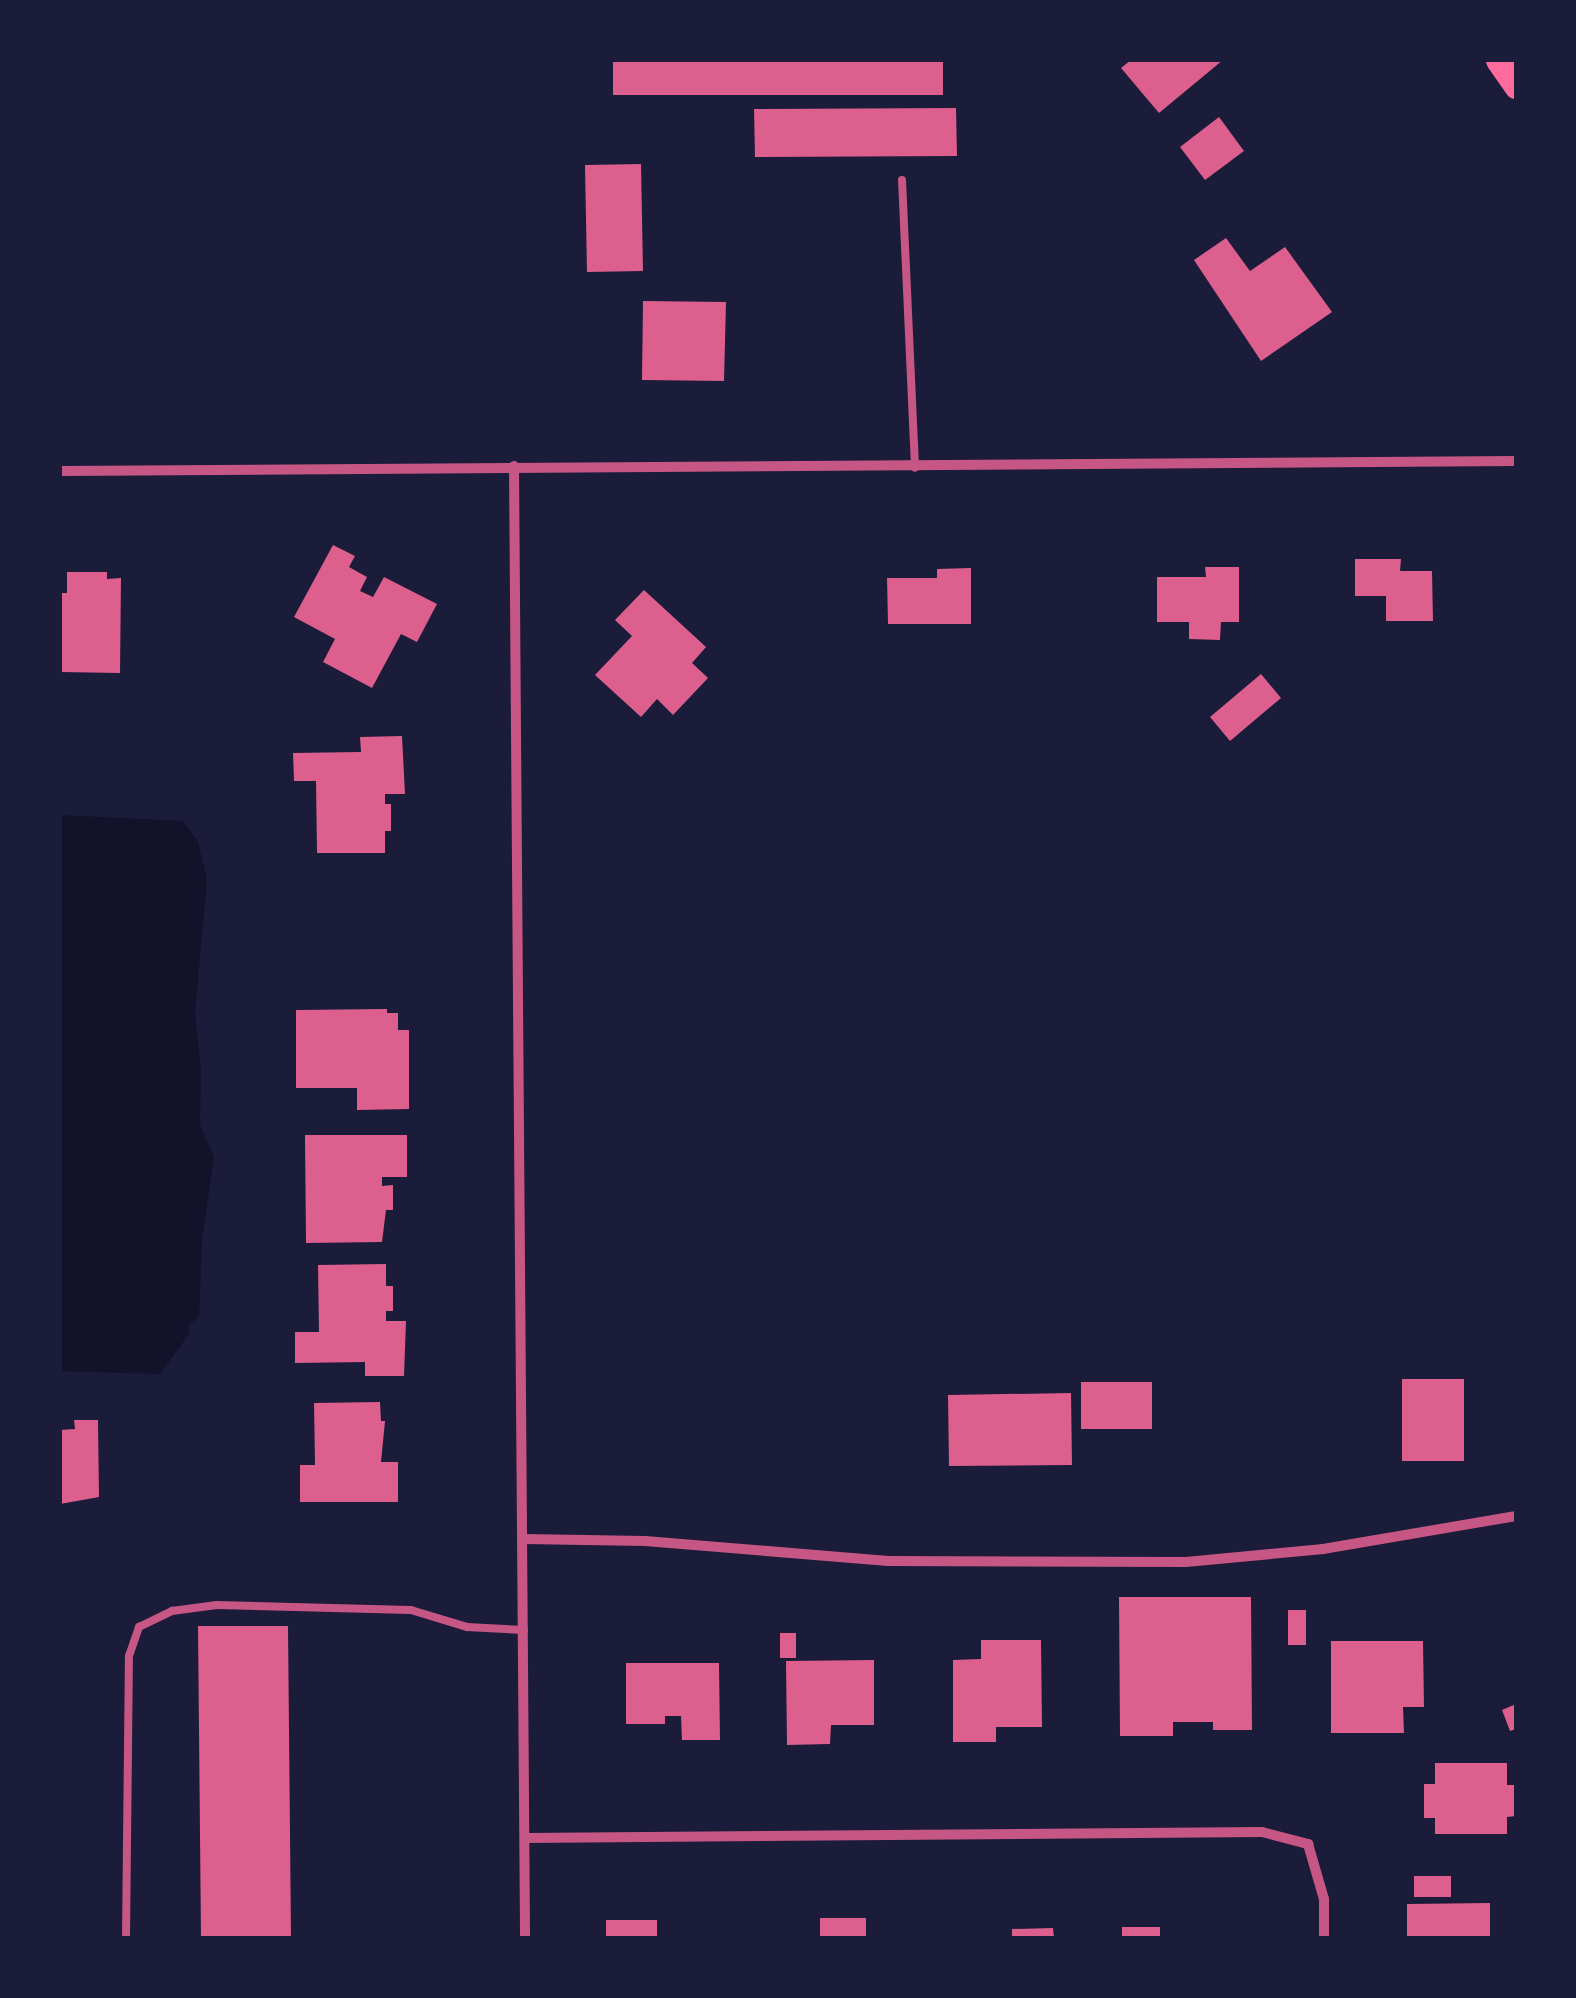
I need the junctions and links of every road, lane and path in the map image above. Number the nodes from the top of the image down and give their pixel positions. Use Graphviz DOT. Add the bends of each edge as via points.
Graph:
graph roads {
  1 [pos="1498,60"];
  2 [pos="1516,86"];
  3 [pos="902,180"];
  4 [pos="1516,461"];
  5 [pos="514,466"];
  6 [pos="915,468"];
  7 [pos="60,470"];
  8 [pos="1516,1516"];
  9 [pos="524,1539"];
  10 [pos="524,1630"];
  11 [pos="525,1838"];
  12 [pos="126,1938"];
  13 [pos="525,1938"];
  14 [pos="1324,1938"];
  1 -- 2 [label="main road"];
  3 -- 6 [label="lane"];
  4 -- 6 [label="street"];
  5 -- 6 [label="street"];
  5 -- 7 [label="street"];
  5 -- 9 [label="street"];
  8 -- 9 [label="street" via="1322,1549 1186,1562 888,1561 645,1541"];
  9 -- 10 [label="street"];
  10 -- 11 [label="street"];
  10 -- 12 [label="lane" via="467,1627 411,1610 216,1605 172,1611 139,1627 129,1656"];
  11 -- 13 [label="street"];
  11 -- 14 [label="street" via="1262,1832 1308,1844 1324,1899"];
}
